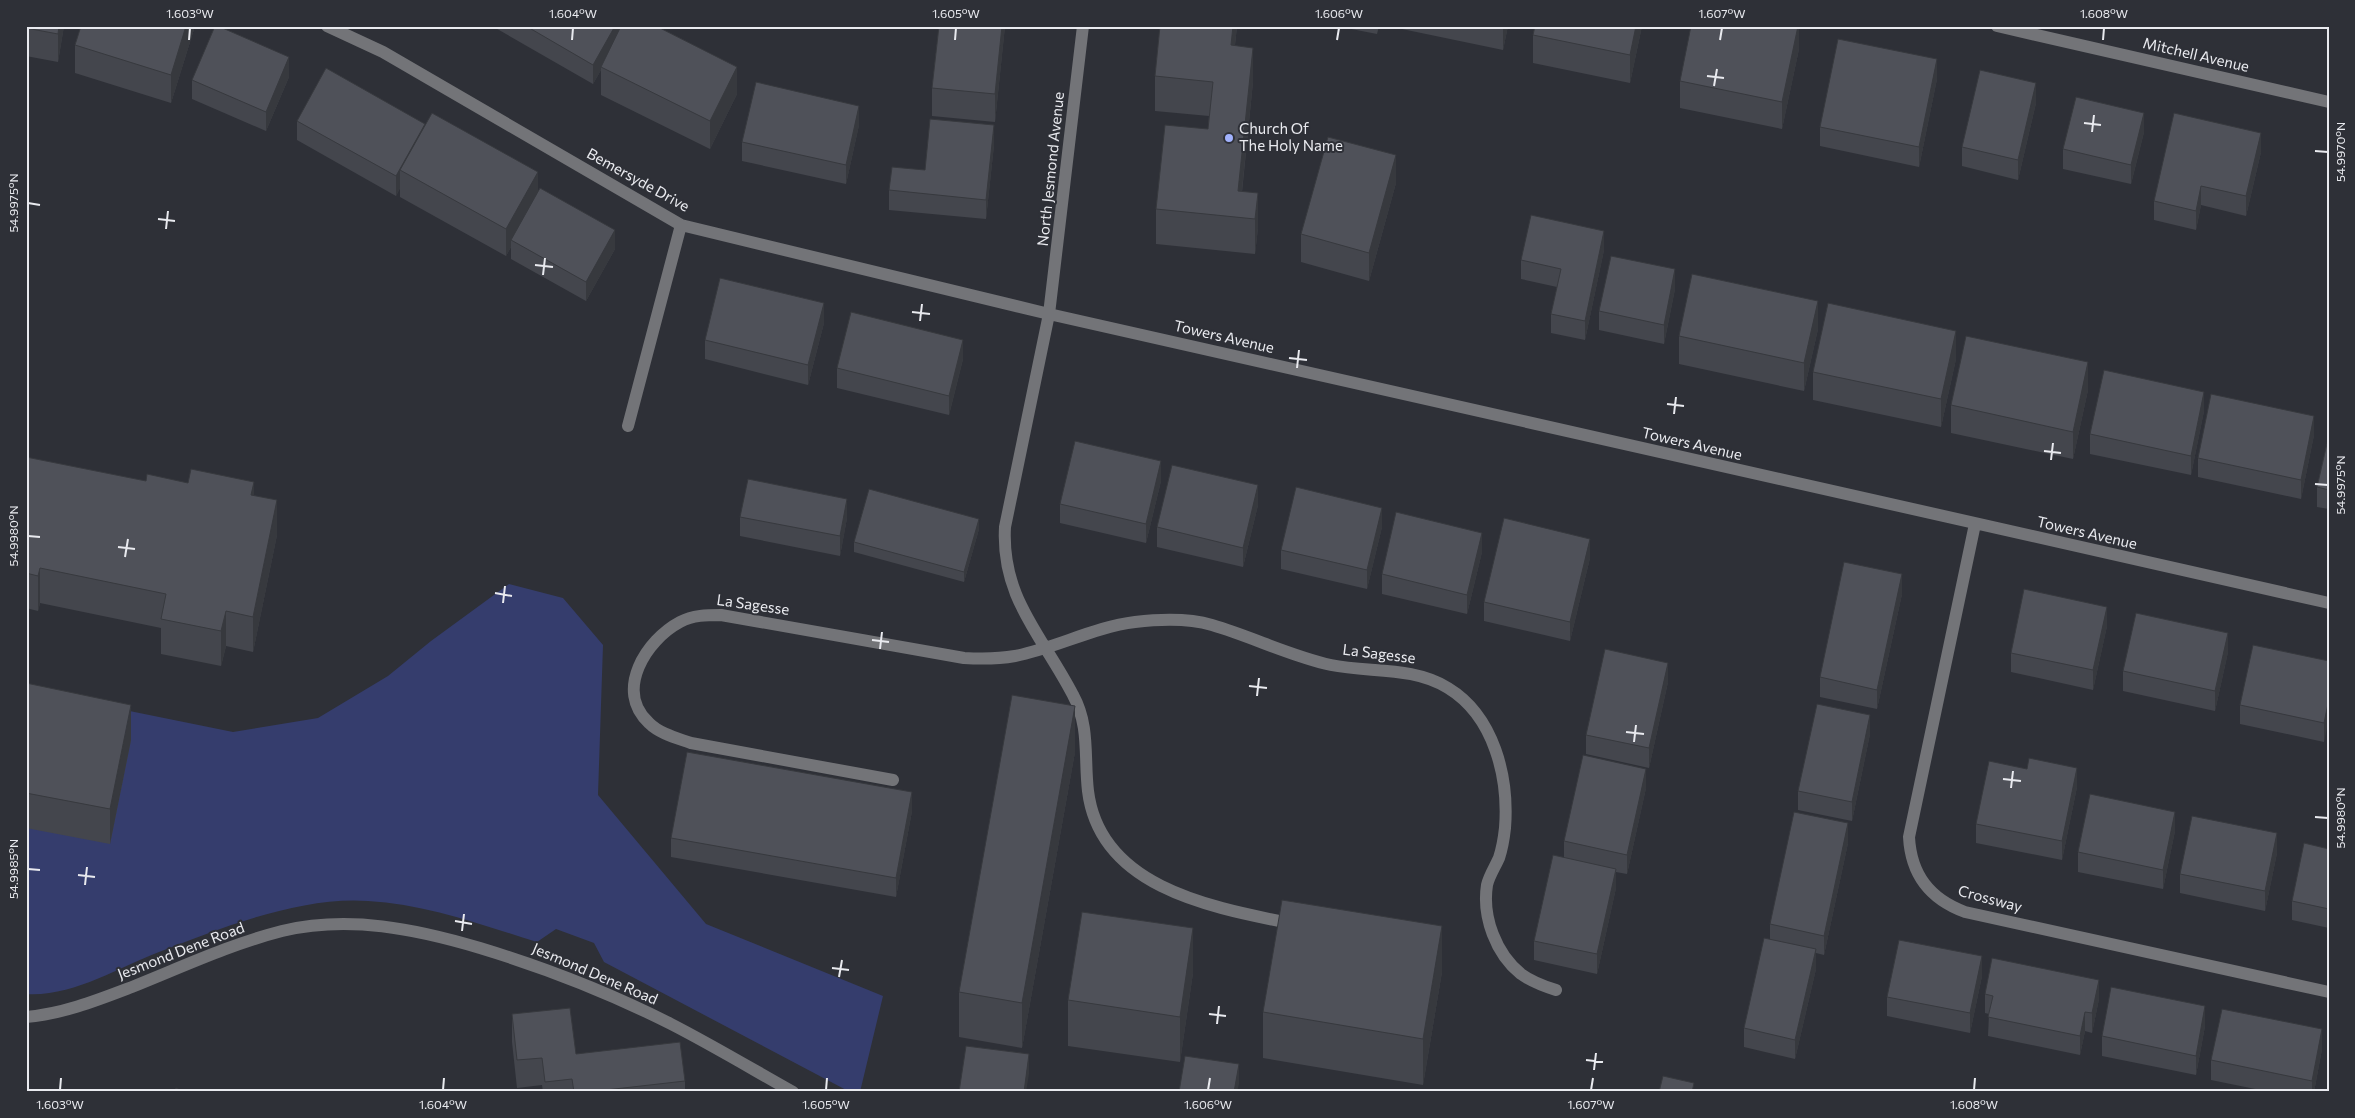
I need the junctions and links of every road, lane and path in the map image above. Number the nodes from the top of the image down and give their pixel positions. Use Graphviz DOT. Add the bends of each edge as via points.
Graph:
graph roads {
  1 [pos="327,26"];
  2 [pos="1083,26"];
  3 [pos="1997,26"];
  4 [pos="2329,102"];
  5 [pos="681,225"];
  6 [pos="1049,314"];
  7 [pos="628,426"];
  8 [pos="1975,524"];
  9 [pos="2329,603"];
  10 [pos="1046,647"];
  11 [pos="894,780"];
  12 [pos="1305,926"];
  13 [pos="1556,990"];
  14 [pos="2329,992"];
  15 [pos="26,1017"];
  16 [pos="793,1092"];
  1 -- 5 [label="street, Bemersyde Drive" via="383,52"];
  2 -- 6 [label="street, North Jesmond Avenue"];
  3 -- 4 [label="street, Mitchell Avenue"];
  5 -- 6 [label="street, Bemersyde Drive"];
  5 -- 7 [label="street"];
  6 -- 8 [label="street, Towers Avenue"];
  6 -- 10 [label="street" via="1005,527 1004,549 1014,592"];
  8 -- 9 [label="street, Towers Avenue"];
  8 -- 14 [label="street, Crossway" via="1909,837 1910,852 1924,884 1942,901 1965,912"];
  10 -- 11 [label="street, La Sagesse" via="1017,656 964,658 721,614 697,616 680,622 661,635 647,651 636,672 633,690 638,710 649,724 668,735 691,743"];
  10 -- 12 [label="street" via="1082,714 1087,743 1088,791 1095,820 1112,847 1130,866 1161,887 1187,898 1230,911"];
  10 -- 13 [label="street, La Sagesse" via="1133,622 1173,619 1210,625 1305,659 1416,674 1447,687 1470,704 1488,731 1500,761 1505,828 1500,855 1488,883 1485,908 1492,933 1502,952 1520,973 1536,984"];
  15 -- 16 [label="street, Jesmond Dene Road" via="51,1015 109,996 230,948 283,931 337,922 395,927 455,941 573,979 671,1024"];
}
